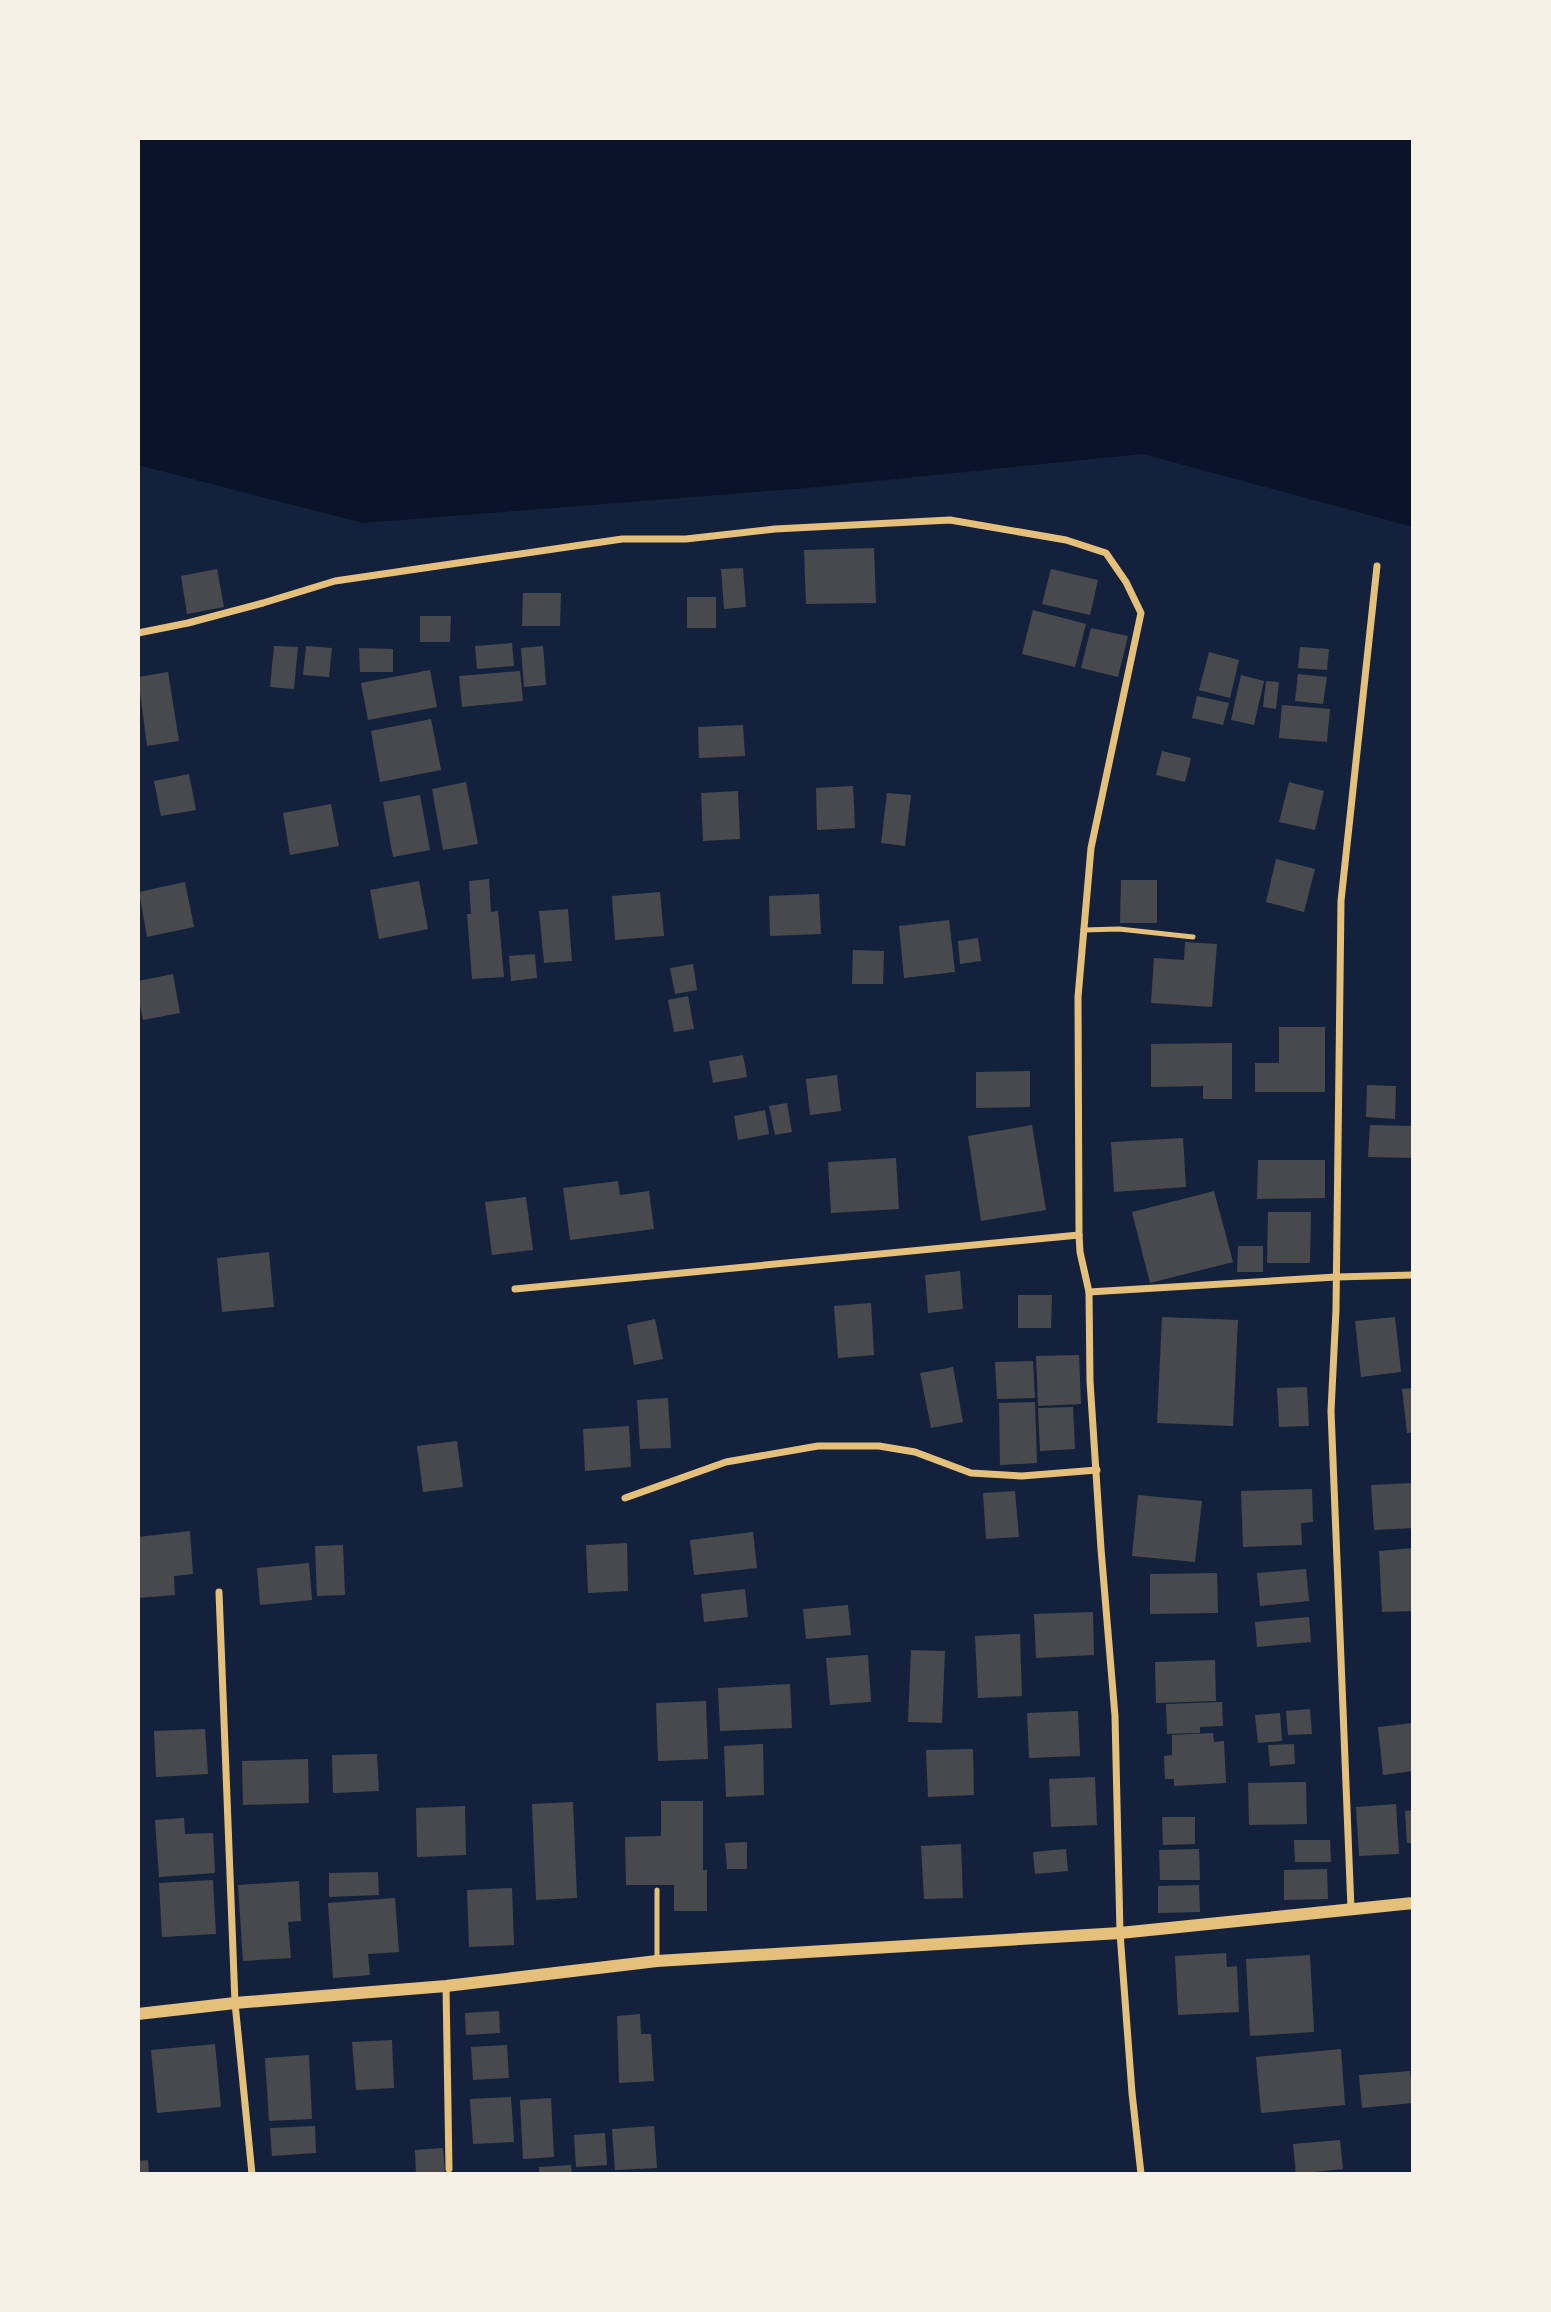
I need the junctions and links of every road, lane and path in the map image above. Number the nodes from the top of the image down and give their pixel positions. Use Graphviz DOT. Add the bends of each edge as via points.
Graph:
graph roads {
  1 [pos="1377,566"];
  2 [pos="138,634"];
  3 [pos="1083,930"];
  4 [pos="1193,937"];
  5 [pos="1079,1235"];
  6 [pos="1413,1275"];
  7 [pos="1336,1278"];
  8 [pos="515,1289"];
  9 [pos="1089,1292"];
  10 [pos="1097,1471"];
  11 [pos="625,1498"];
  12 [pos="219,1592"];
  13 [pos="657,1890"];
  14 [pos="1413,1903"];
  15 [pos="1351,1909"];
  16 [pos="1120,1933"];
  17 [pos="657,1961"];
  18 [pos="446,1986"];
  19 [pos="235,2003"];
  20 [pos="138,2014"];
  21 [pos="449,2169"];
  22 [pos="252,2174"];
  23 [pos="1141,2174"];
  1 -- 7 [label="street" via="1341,901"];
  2 -- 3 [label="street" via="335,581 622,539 950,520 1066,540 1106,553 1141,613 1091,848"];
  3 -- 4 [label="lane"];
  3 -- 5 [label="street" via="1078,997"];
  5 -- 8 [label="street"];
  5 -- 9 [label="street"];
  6 -- 7 [label="street"];
  7 -- 9 [label="street"];
  7 -- 15 [label="street" via="1331,1411"];
  9 -- 10 [label="street"];
  10 -- 11 [label="street" via="1022,1476 971,1473 915,1452 879,1446 818,1446 726,1462"];
  10 -- 16 [label="street" via="1115,1716"];
  12 -- 19 [label="street"];
  13 -- 17 [label="lane"];
  14 -- 15 [label="street"];
  15 -- 16 [label="street"];
  16 -- 17 [label="street"];
  16 -- 23 [label="street"];
  17 -- 18 [label="street"];
  18 -- 19 [label="street"];
  18 -- 21 [label="street"];
  19 -- 20 [label="street"];
  19 -- 22 [label="street"];
}
